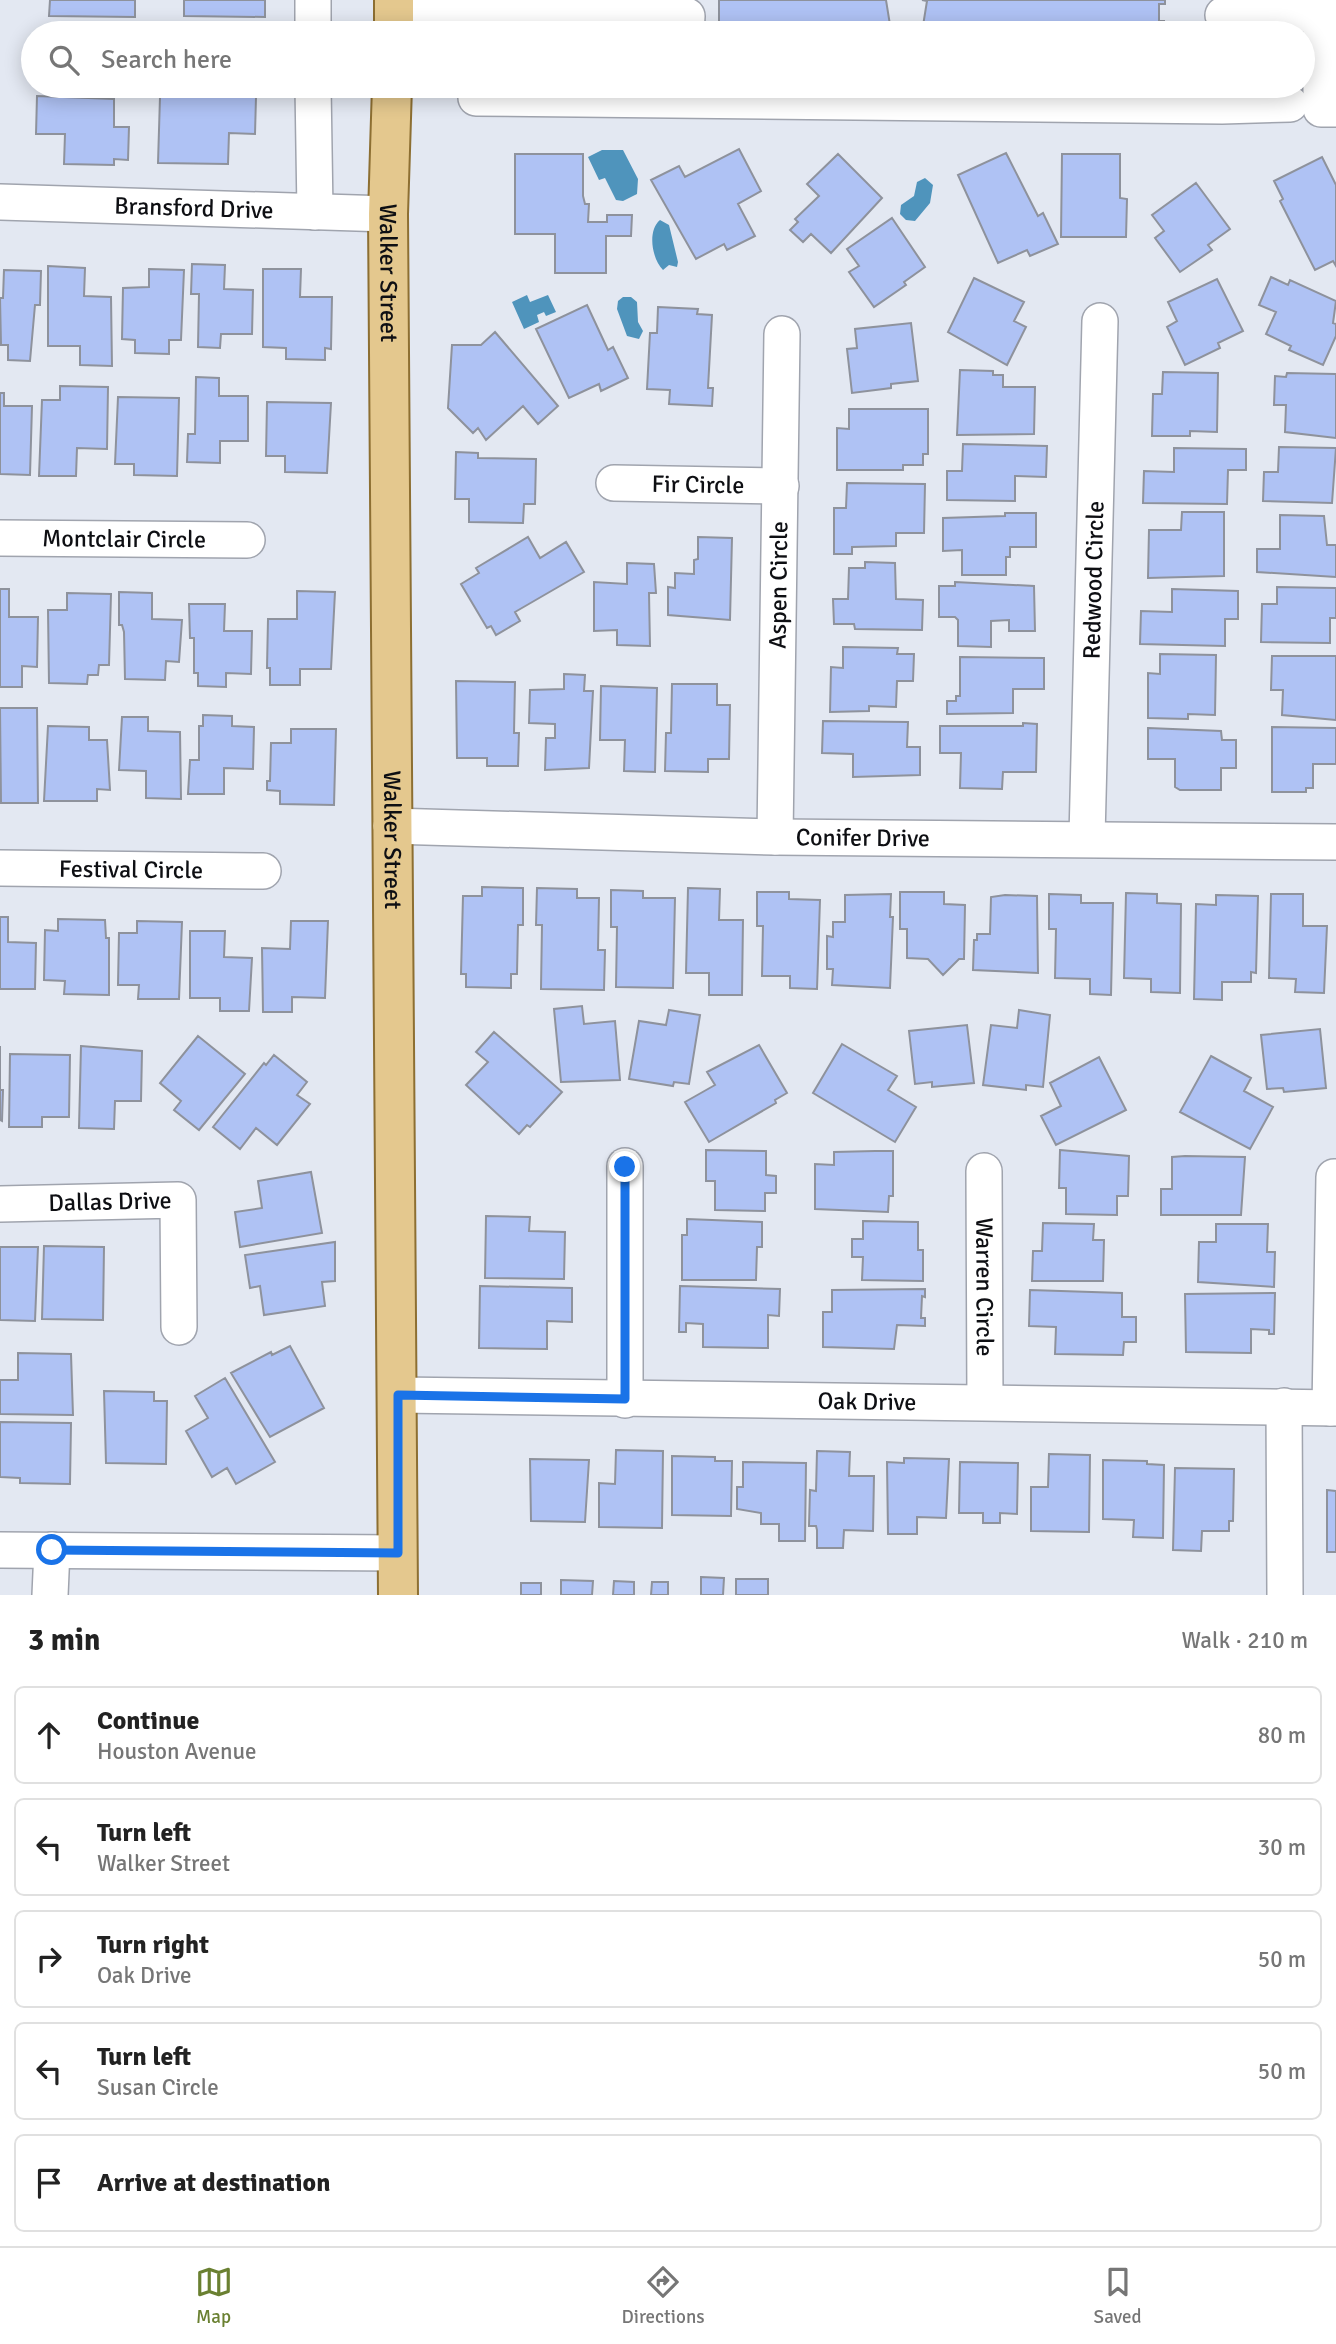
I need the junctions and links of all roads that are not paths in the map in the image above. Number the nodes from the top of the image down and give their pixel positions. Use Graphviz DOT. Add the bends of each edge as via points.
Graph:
graph roads {
  1 [pos="313,0"];
  2 [pos="1321,7"];
  3 [pos="394,15"];
  4 [pos="1223,16"];
  5 [pos="313,21"];
  6 [pos="687,21"];
  7 [pos="313,98"];
  8 [pos="392,98"];
  9 [pos="1239,98"];
  10 [pos="1290,104"];
  11 [pos="1336,109"];
  12 [pos="0,202"];
  13 [pos="315,212"];
  14 [pos="388,214"];
  15 [pos="1100,321"];
  16 [pos="782,334"];
  17 [pos="614,483"];
  18 [pos="781,486"];
  19 [pos="0,538"];
  20 [pos="247,540"];
  21 [pos="391,826"];
  22 [pos="775,837"];
  23 [pos="1087,837"];
  24 [pos="1336,842"];
  25 [pos="0,868"];
  26 [pos="263,871"];
  27 [pos="625,1167"];
  28 [pos="984,1171"];
  29 [pos="1334,1177"];
  30 [pos="0,1204"];
  31 [pos="179,1326"];
  32 [pos="398,1395"];
  33 [pos="625,1399"];
  34 [pos="985,1402"];
  35 [pos="1284,1406"];
  36 [pos="1333,1408"];
  37 [pos="0,1550"];
  38 [pos="52,1550"];
  39 [pos="398,1553"];
  40 [pos="50,1595"];
  41 [pos="398,1595"];
  42 [pos="1284,1595"];
  1 -- 5 [label="street"];
  2 -- 4 [label="street"];
  2 -- 11 [label="street" via="1321,109"];
  3 -- 6 [label="street" via="687,16"];
  7 -- 13 [label="street"];
  8 -- 14 [label="main road, Walker Street"];
  9 -- 10 [label="street"];
  12 -- 13 [label="street, Bransford Drive"];
  13 -- 14 [label="street, Bransford Drive"];
  14 -- 21 [label="main road, Walker Street"];
  15 -- 23 [label="street, Redwood Circle"];
  16 -- 18 [label="street, Aspen Circle"];
  17 -- 18 [label="street, Fir Circle"];
  18 -- 22 [label="street, Aspen Circle"];
  19 -- 20 [label="street, Montclair Circle"];
  21 -- 22 [label="street, Conifer Drive"];
  21 -- 32 [label="main road, Walker Street"];
  22 -- 23 [label="street, Conifer Drive"];
  23 -- 24 [label="street, Conifer Drive"];
  25 -- 26 [label="street, Festival Circle"];
  27 -- 33 [label="street"];
  28 -- 34 [label="street, Warren Circle"];
  29 -- 36 [label="street"];
  30 -- 31 [label="street, Dallas Drive" via="178,1200"];
  32 -- 33 [label="street, Oak Drive"];
  32 -- 39 [label="main road, Walker Street"];
  33 -- 34 [label="street, Oak Drive"];
  34 -- 35 [label="street, Oak Drive"];
  35 -- 36 [label="street, Oak Drive"];
  35 -- 42 [label="street"];
  37 -- 38 [label="street"];
  38 -- 39 [label="street"];
  38 -- 40 [label="street"];
  39 -- 41 [label="main road, Walker Street"];
}
